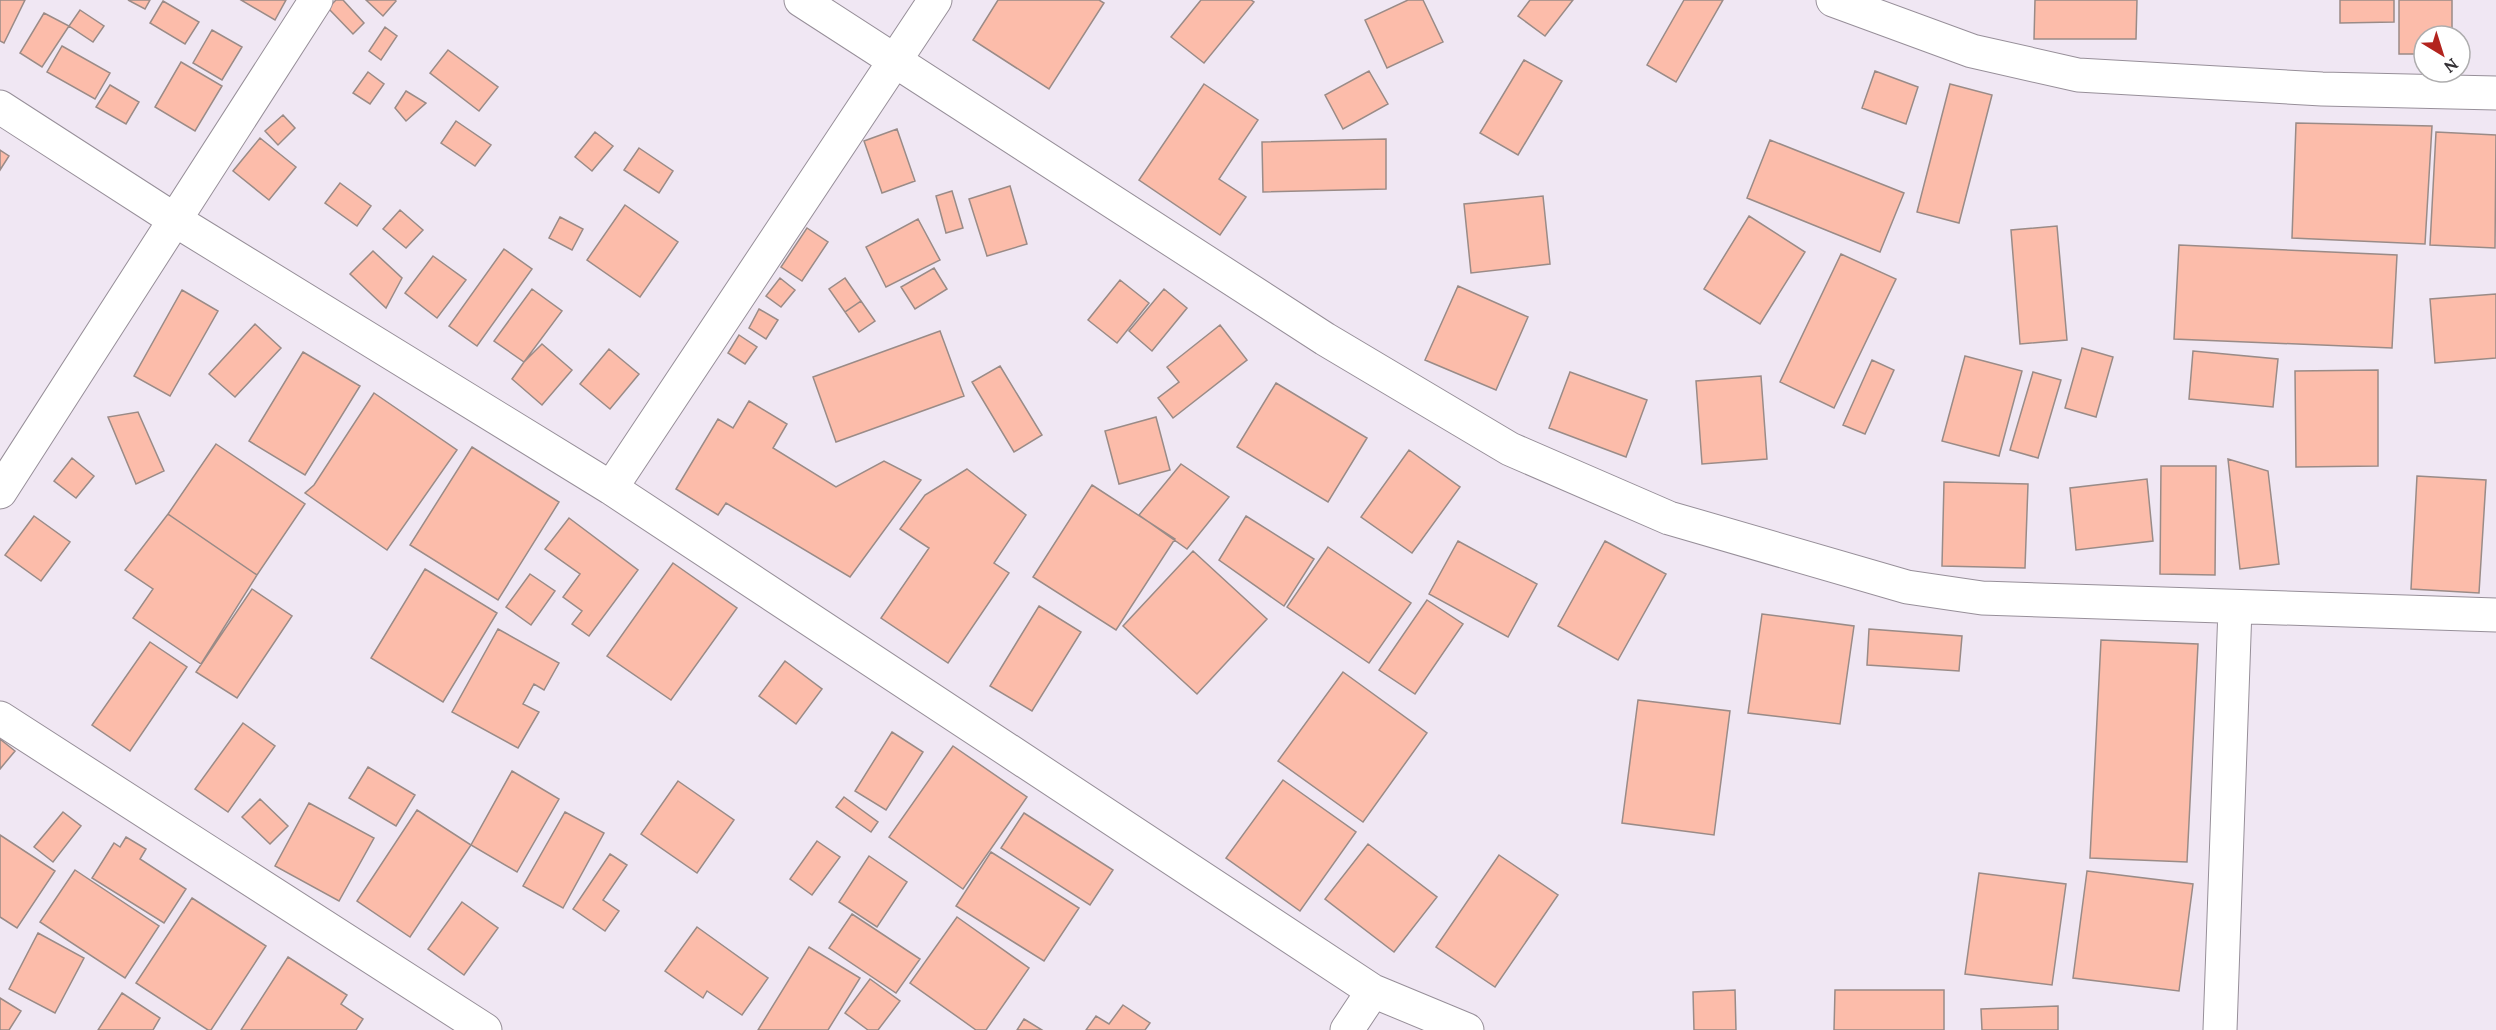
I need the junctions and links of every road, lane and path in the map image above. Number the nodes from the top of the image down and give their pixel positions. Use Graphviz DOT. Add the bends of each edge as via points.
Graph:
graph roads {
  1 [pos="316,0"];
  2 [pos="801,0"];
  3 [pos="935,0"];
  4 [pos="1833,0"];
  5 [pos="895,60"];
  6 [pos="2496,93"];
  7 [pos="0,107"];
  8 [pos="175,220"];
  9 [pos="611,489"];
  10 [pos="0,492"];
  11 [pos="2235,608"];
  12 [pos="2496,615"];
  13 [pos="0,718"];
  14 [pos="1373,991"];
  15 [pos="484,1030"];
  16 [pos="1347,1030"];
  17 [pos="1467,1030"];
  18 [pos="2220,1030"];
  1 -- 8 [label="street"];
  2 -- 5 [label="street"];
  3 -- 5 [label="street"];
  4 -- 6 [label="street" via="1972,51 2078,75 2322,89"];
  5 -- 9 [label="street"];
  5 -- 11 [label="street" via="1325,339 1510,449 1669,518 1907,588 1982,598"];
  7 -- 8 [label="street"];
  8 -- 9 [label="street"];
  8 -- 10 [label="street"];
  9 -- 14 [label="street"];
  11 -- 12 [label="street"];
  11 -- 18 [label="street"];
  13 -- 15 [label="street"];
  14 -- 16 [label="street"];
  14 -- 17 [label="street"];
}
